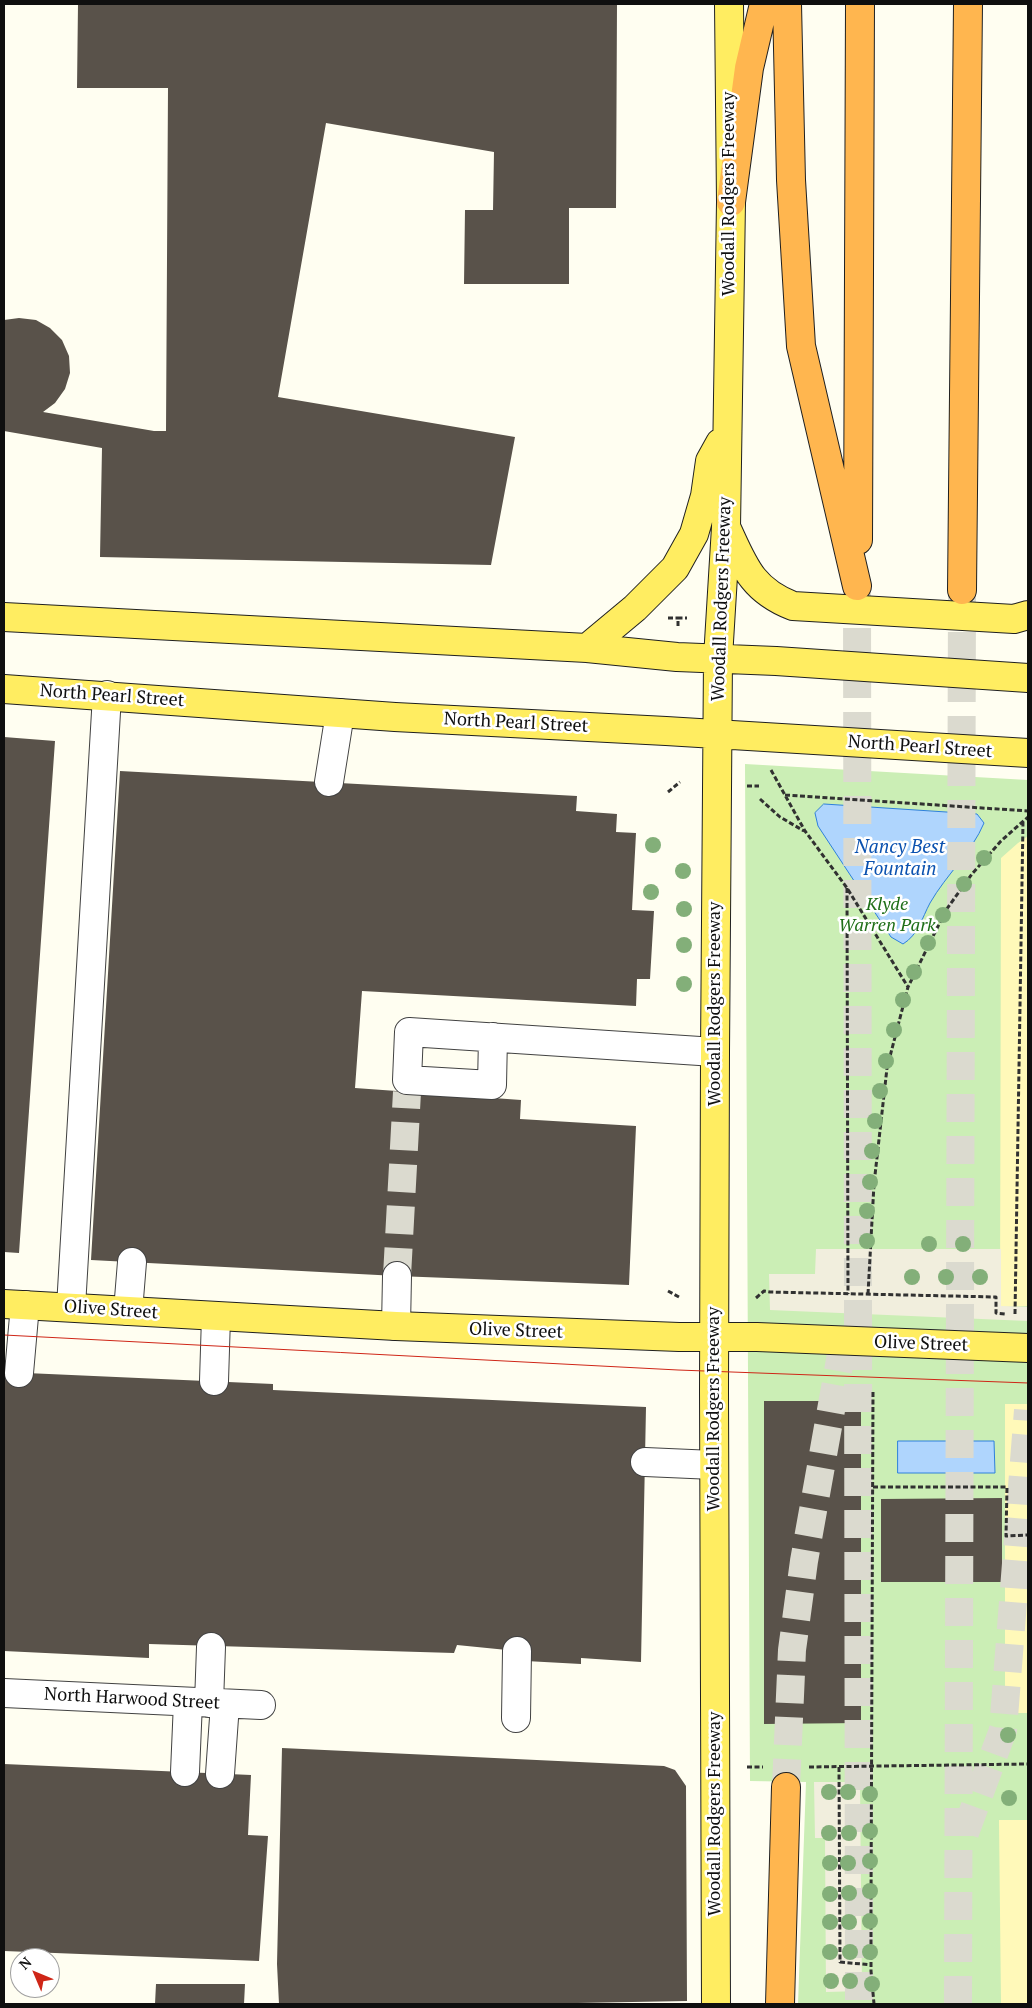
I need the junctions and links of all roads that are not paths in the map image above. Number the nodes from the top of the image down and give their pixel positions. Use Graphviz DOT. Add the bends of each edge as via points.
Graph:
graph roads {
  1 [pos="729,4"];
  2 [pos="764,4"];
  3 [pos="787,4"];
  4 [pos="860,4"];
  5 [pos="968,4"];
  6 [pos="731,202"];
  7 [pos="728,428"];
  8 [pos="726,527"];
  9 [pos="962,590"];
  10 [pos="1028,615"];
  11 [pos="4,617"];
  12 [pos="587,648"];
  13 [pos="718,658"];
  14 [pos="1028,678"];
  15 [pos="4,689"];
  16 [pos="106,695"];
  17 [pos="340,713"];
  18 [pos="718,734"];
  19 [pos="1028,754"];
  20 [pos="330,782"];
  21 [pos="493,1037"];
  22 [pos="715,1052"];
  23 [pos="132,1262"];
  24 [pos="397,1276"];
  25 [pos="14,1304"];
  26 [pos="71,1307"];
  27 [pos="128,1311"];
  28 [pos="216,1317"];
  29 [pos="396,1326"];
  30 [pos="714,1337"];
  31 [pos="1028,1348"];
  32 [pos="20,1373"];
  33 [pos="214,1381"];
  34 [pos="644,1462"];
  35 [pos="714,1465"];
  36 [pos="211,1647"];
  37 [pos="517,1650"];
  38 [pos="4,1693"];
  39 [pos="207,1703"];
  40 [pos="261,1705"];
  41 [pos="516,1718"];
  42 [pos="185,1772"];
  43 [pos="220,1774"];
  44 [pos="794,1777"];
  45 [pos="712,1999"];
  46 [pos="780,2004"];
  1 -- 6 [label="main road, Woodall Rodgers Freeway"];
  2 -- 6 [label="highway" via="749,68"];
  3 -- 4 [label="highway" via="791,180 801,346 858,586"];
  5 -- 9 [label="highway"];
  6 -- 7 [label="main road, Woodall Rodgers Freeway"];
  7 -- 8 [label="main road, Woodall Rodgers Freeway"];
  7 -- 12 [label="main road" via="710,461 705,496 694,534 675,568 635,608"];
  8 -- 10 [label="main road" via="742,561 761,588 775,599 793,606 1014,619"];
  8 -- 13 [label="main road, Woodall Rodgers Freeway"];
  11 -- 12 [label="main road"];
  12 -- 13 [label="main road"];
  13 -- 14 [label="main road"];
  13 -- 18 [label="main road, Woodall Rodgers Freeway"];
  15 -- 16 [label="main road, North Pearl Street"];
  16 -- 17 [label="main road, North Pearl Street"];
  16 -- 26 [label="street"];
  17 -- 18 [label="main road, North Pearl Street"];
  17 -- 20 [label="street"];
  18 -- 19 [label="main road, North Pearl Street"];
  18 -- 22 [label="main road, Woodall Rodgers Freeway"];
  21 -- 21 [label="street" via="409,1032 407,1086 492,1086"];
  21 -- 22 [label="street"];
  22 -- 30 [label="main road, Woodall Rodgers Freeway"];
  23 -- 27 [label="street"];
  24 -- 29 [label="street"];
  25 -- 26 [label="main road, Olive Street"];
  25 -- 32 [label="street"];
  26 -- 27 [label="main road, Olive Street"];
  27 -- 28 [label="main road, Olive Street"];
  28 -- 29 [label="main road, Olive Street"];
  28 -- 33 [label="street"];
  29 -- 30 [label="main road, Olive Street"];
  30 -- 31 [label="main road, Olive Street"];
  30 -- 35 [label="main road, Woodall Rodgers Freeway"];
  34 -- 35 [label="street"];
  35 -- 45 [label="main road, Woodall Rodgers Freeway"];
  36 -- 39 [label="street"];
  37 -- 41 [label="street"];
  38 -- 39 [label="street, North Harwood Street"];
  39 -- 40 [label="street, North Harwood Street"];
  39 -- 42 [label="street"];
  39 -- 43 [label="street"];
  44 -- 46 [label="highway"];
}
